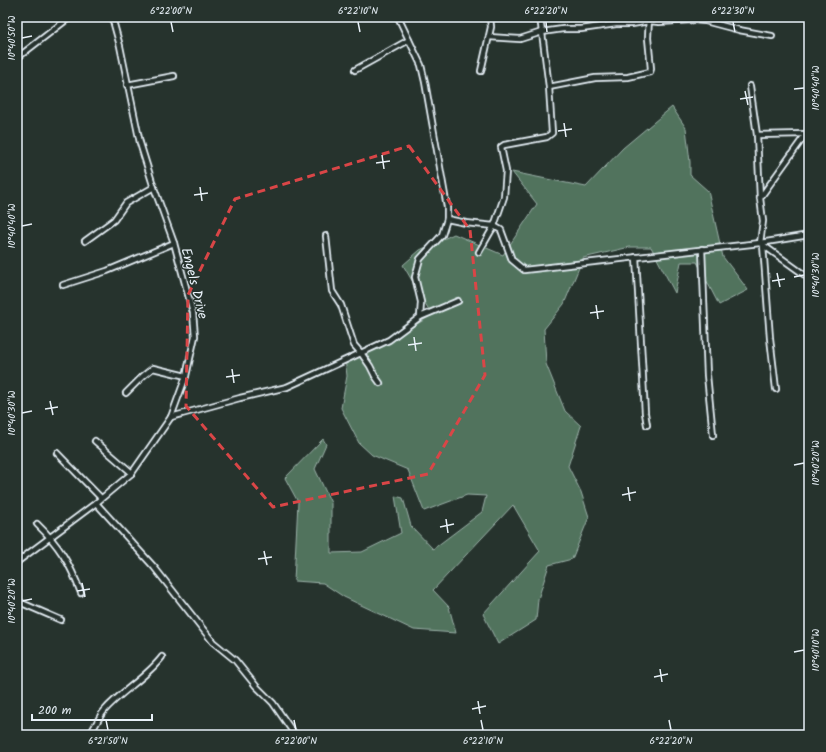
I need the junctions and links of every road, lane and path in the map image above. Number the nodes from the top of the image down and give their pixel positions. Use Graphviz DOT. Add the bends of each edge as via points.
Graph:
graph roads {
  1 [pos="70,17"];
  2 [pos="112,17"];
  3 [pos="398,17"];
  4 [pos="490,17"];
  5 [pos="540,17"];
  6 [pos="649,19"];
  7 [pos="706,19"];
  8 [pos="542,32"];
  9 [pos="772,36"];
  10 [pos="489,37"];
  11 [pos="409,40"];
  12 [pos="17,58"];
  13 [pos="355,70"];
  14 [pos="481,71"];
  15 [pos="174,76"];
  16 [pos="127,85"];
  17 [pos="750,86"];
  18 [pos="549,88"];
  19 [pos="808,133"];
  20 [pos="757,135"];
  21 [pos="154,187"];
  22 [pos="760,198"];
  23 [pos="447,219"];
  24 [pos="494,226"];
  25 [pos="809,235"];
  26 [pos="326,236"];
  27 [pos="85,242"];
  28 [pos="174,243"];
  29 [pos="761,244"];
  30 [pos="702,249"];
  31 [pos="479,252"];
  32 [pos="636,257"];
  33 [pos="809,278"];
  34 [pos="63,284"];
  35 [pos="458,301"];
  36 [pos="420,317"];
  37 [pos="361,353"];
  38 [pos="186,376"];
  39 [pos="380,383"];
  40 [pos="776,389"];
  41 [pos="126,393"];
  42 [pos="171,417"];
  43 [pos="647,426"];
  44 [pos="713,435"];
  45 [pos="95,441"];
  46 [pos="57,453"];
  47 [pos="132,473"];
  48 [pos="101,498"];
  49 [pos="96,503"];
  50 [pos="37,524"];
  51 [pos="50,537"];
  52 [pos="17,562"];
  53 [pos="81,593"];
  54 [pos="17,601"];
  55 [pos="61,620"];
  56 [pos="162,657"];
  57 [pos="89,735"];
  58 [pos="295,735"];
  1 -- 12 [label="street"];
  2 -- 16 [label="street, Engels Drive"];
  3 -- 11 [label="street"];
  4 -- 10 [label="street"];
  5 -- 8 [label="street"];
  6 -- 7 [label="street" via="659,22"];
  6 -- 8 [label="street" via="632,24"];
  6 -- 18 [label="street" via="648,38 652,69 650,72 628,77 595,78"];
  7 -- 9 [label="street" via="739,30"];
  8 -- 10 [label="street" via="520,38"];
  8 -- 18 [label="street"];
  10 -- 14 [label="street"];
  11 -- 13 [label="street"];
  11 -- 23 [label="street" via="421,65 425,82"];
  15 -- 16 [label="street"];
  16 -- 21 [label="street, Engels Drive" via="140,143"];
  17 -- 20 [label="street"];
  18 -- 24 [label="street" via="552,133 547,137 501,147 506,171 504,197"];
  19 -- 20 [label="street"];
  19 -- 22 [label="street"];
  20 -- 22 [label="street"];
  21 -- 27 [label="street" via="126,203 114,220"];
  21 -- 28 [label="street, Engels Drive"];
  22 -- 29 [label="street"];
  23 -- 24 [label="street"];
  23 -- 36 [label="street" via="442,234 420,259 415,277"];
  24 -- 31 [label="street"];
  24 -- 32 [label="street" via="501,230 512,260 524,270"];
  25 -- 29 [label="street"];
  26 -- 37 [label="street" via="332,291 340,305 354,345"];
  28 -- 34 [label="street" via="107,271"];
  28 -- 38 [label="street, Engels Drive" via="193,313 195,336"];
  29 -- 30 [label="street"];
  29 -- 33 [label="street"];
  29 -- 40 [label="street"];
  30 -- 32 [label="street"];
  30 -- 44 [label="street" via="707,375"];
  32 -- 43 [label="street"];
  35 -- 36 [label="street"];
  36 -- 37 [label="street" via="388,340"];
  37 -- 39 [label="street"];
  37 -- 42 [label="street" via="287,388"];
  38 -- 41 [label="street" via="153,368"];
  38 -- 42 [label="street, Engels Drive"];
  42 -- 47 [label="street, Engels Drive"];
  45 -- 47 [label="street"];
  46 -- 48 [label="street"];
  47 -- 48 [label="street, Engels Drive"];
  48 -- 49 [label="street, Engels Drive"];
  49 -- 51 [label="street, Engels Drive"];
  49 -- 58 [label="street" via="154,567 213,642 235,660 273,703"];
  50 -- 51 [label="street"];
  51 -- 52 [label="street, Engels Drive"];
  51 -- 53 [label="street" via="67,559"];
  54 -- 55 [label="street"];
  56 -- 57 [label="street" via="154,668 135,682 104,712"];
}
